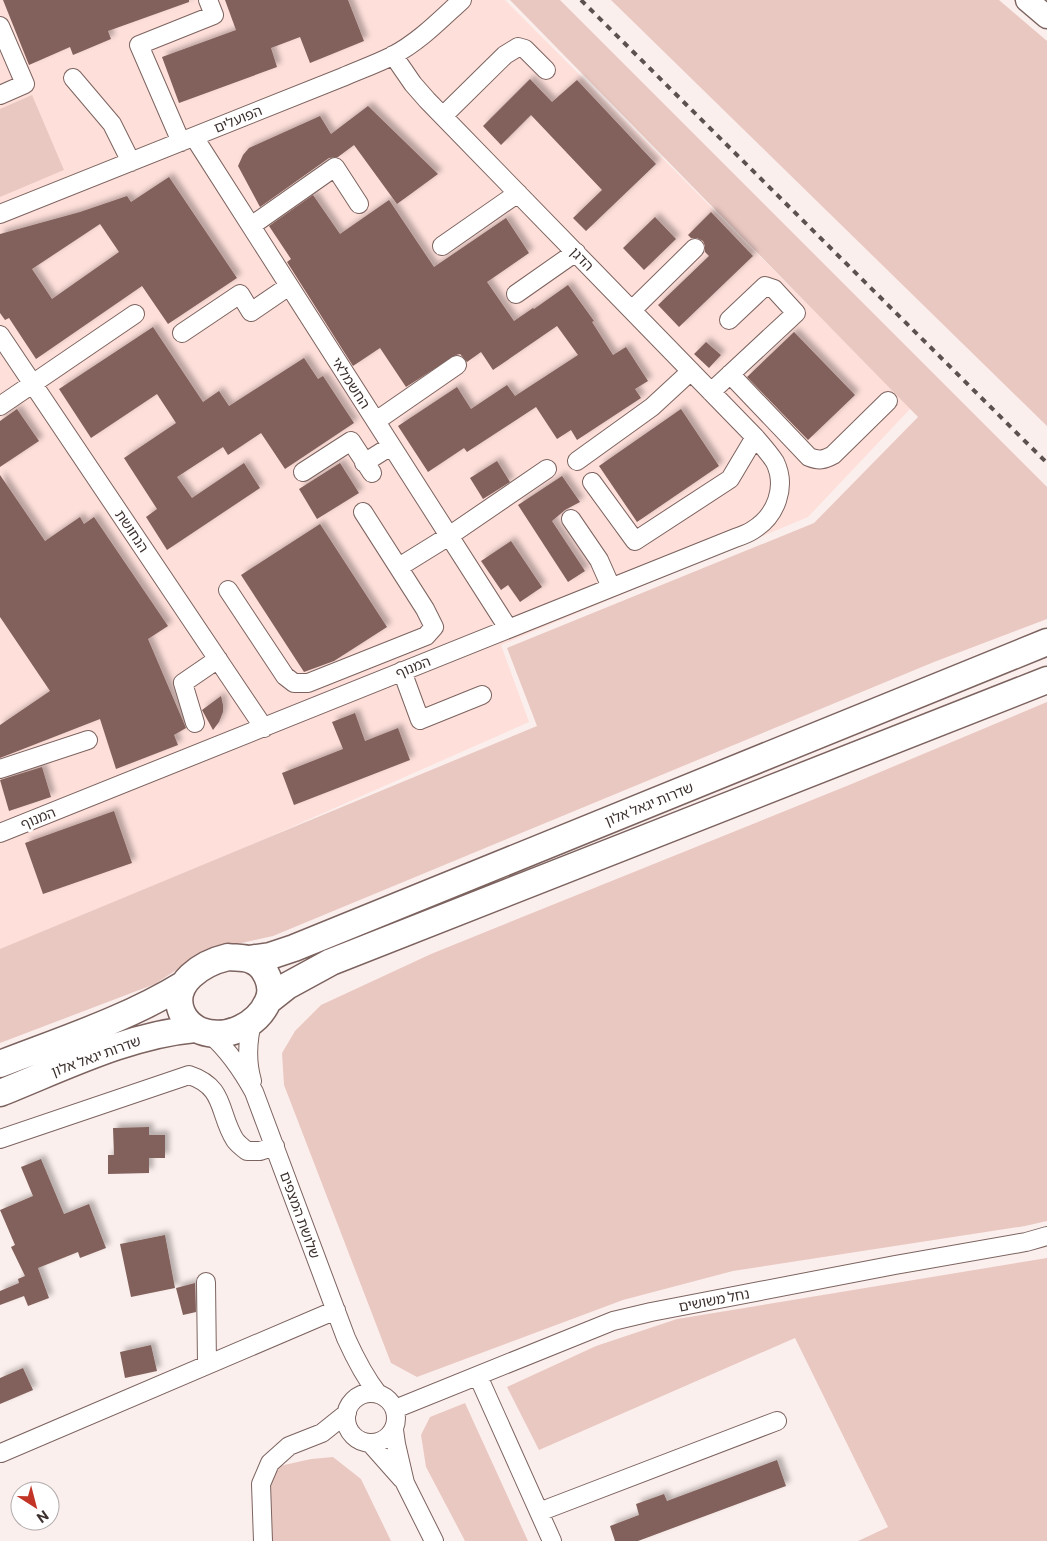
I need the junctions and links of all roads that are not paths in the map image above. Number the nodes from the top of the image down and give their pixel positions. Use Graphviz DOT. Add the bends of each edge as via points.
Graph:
graph roads {
  1 [pos="208,0"];
  2 [pos="462,0"];
  3 [pos="1027,0"];
  4 [pos="1047,17"];
  5 [pos="0,26"];
  6 [pos="393,55"];
  7 [pos="546,70"];
  8 [pos="73,78"];
  9 [pos="0,95"];
  10 [pos="443,116"];
  11 [pos="187,140"];
  12 [pos="131,162"];
  13 [pos="518,193"];
  14 [pos="359,204"];
  15 [pos="0,214"];
  16 [pos="251,226"];
  17 [pos="442,246"];
  18 [pos="695,248"];
  19 [pos="576,252"];
  20 [pos="289,286"];
  21 [pos="516,294"];
  22 [pos="632,310"];
  23 [pos="135,314"];
  24 [pos="729,320"];
  25 [pos="182,333"];
  26 [pos="0,335"];
  27 [pos="457,365"];
  28 [pos="691,371"];
  29 [pos="730,374"];
  30 [pos="33,384"];
  31 [pos="711,392"];
  32 [pos="888,401"];
  33 [pos="0,406"];
  34 [pos="376,421"];
  35 [pos="755,438"];
  36 [pos="391,446"];
  37 [pos="577,461"];
  38 [pos="774,462"];
  39 [pos="547,469"];
  40 [pos="304,472"];
  41 [pos="592,482"];
  42 [pos="363,512"];
  43 [pos="571,519"];
  44 [pos="449,536"];
  45 [pos="399,568"];
  46 [pos="611,587"];
  47 [pos="228,590"];
  48 [pos="508,628"];
  49 [pos="1047,642"];
  50 [pos="218,659"];
  51 [pos="402,671"];
  52 [pos="1047,680"];
  53 [pos="482,695"];
  54 [pos="195,723"];
  55 [pos="264,728"];
  56 [pos="88,740"];
  57 [pos="0,769"];
  58 [pos="0,833"];
  59 [pos="249,959"];
  60 [pos="184,984"];
  61 [pos="261,1010"];
  62 [pos="202,1031"];
  63 [pos="0,1064"];
  64 [pos="254,1092"];
  65 [pos="0,1093"];
  66 [pos="0,1139"];
  67 [pos="275,1146"];
  68 [pos="1047,1236"];
  69 [pos="206,1282"];
  70 [pos="336,1310"];
  71 [pos="346,1338"];
  72 [pos="207,1365"];
  73 [pos="478,1376"];
  74 [pos="378,1394"];
  75 [pos="350,1406"];
  76 [pos="395,1409"];
  77 [pos="777,1421"];
  78 [pos="394,1430"];
  79 [pos="314,1436"];
  80 [pos="364,1442"];
  81 [pos="1,1453"];
  82 [pos="405,1483"];
  83 [pos="540,1512"];
  84 [pos="263,1541"];
  85 [pos="434,1541"];
  86 [pos="552,1541"];
  1 -- 11 [label="street, החשמלאי" via="214,15 139,45"];
  2 -- 6 [label="street, הפועלים" via="414,42"];
  3 -- 4 [label="main road"];
  5 -- 9 [label="street" via="25,84"];
  6 -- 10 [label="street, הדגן" via="413,84"];
  6 -- 11 [label="street, הפועלים"];
  7 -- 10 [label="street" via="525,49 518,47"];
  8 -- 12 [label="street" via="112,124"];
  10 -- 13 [label="street, הדגן"];
  11 -- 12 [label="street, הפועלים"];
  11 -- 16 [label="street, החשמלאי"];
  12 -- 15 [label="street, הפועלים"];
  13 -- 17 [label="street"];
  13 -- 19 [label="street, הדגן"];
  14 -- 16 [label="street" via="335,167"];
  16 -- 20 [label="street, החשמלאי"];
  18 -- 22 [label="street"];
  19 -- 21 [label="street"];
  19 -- 22 [label="street, הדגן"];
  20 -- 25 [label="street" via="251,312 240,294"];
  20 -- 34 [label="street, החשמלאי"];
  22 -- 28 [label="street, הדגן"];
  23 -- 30 [label="street"];
  24 -- 29 [label="street" via="765,286 774,288 796,313"];
  26 -- 30 [label="street, הנחושת"];
  27 -- 34 [label="street"];
  28 -- 31 [label="street, הדגן"];
  28 -- 37 [label="street" via="666,396"];
  29 -- 31 [label="street"];
  29 -- 32 [label="street" via="809,457 817,461 833,455"];
  30 -- 33 [label="street"];
  30 -- 50 [label="street, הנחושת"];
  31 -- 35 [label="street, הדגן"];
  34 -- 36 [label="street, החשמלאי"];
  35 -- 38 [label="street, הדגן"];
  35 -- 41 [label="street" via="730,480 636,541"];
  36 -- 40 [label="street" via="368,468 351,441"];
  36 -- 44 [label="street, החשמלאי"];
  38 -- 46 [label="street, המנוף" via="781,480 779,498 768,517 753,530"];
  39 -- 44 [label="street"];
  42 -- 45 [label="street"];
  43 -- 46 [label="street"];
  44 -- 45 [label="street"];
  44 -- 48 [label="street, החשמלאי"];
  45 -- 47 [label="street" via="434,627 426,636 308,683 294,683 285,676"];
  46 -- 48 [label="street, המנוף"];
  48 -- 51 [label="street, המנוף"];
  49 -- 59 [label="highway, שדרות יגאל אלון" via="294,948"];
  50 -- 54 [label="street" via="183,683"];
  50 -- 55 [label="street, הנחושת"];
  51 -- 53 [label="street" via="420,720"];
  51 -- 55 [label="street, המנוף"];
  52 -- 61 [label="highway" via="340,958 287,986"];
  55 -- 58 [label="street, המנוף"];
  56 -- 57 [label="street"];
  59 -- 60 [label="highway" via="228,957 214,960 196,971"];
  59 -- 61 [label="highway" via="260,965 267,976 270,990"];
  60 -- 62 [label="highway" via="179,994 179,1006 185,1020"];
  60 -- 63 [label="highway, שדרות יגאל אלון" via="134,1011"];
  61 -- 62 [label="highway" via="234,1032"];
  61 -- 64 [label="street, שלושת המצפים" via="248,1038 247,1055"];
  62 -- 64 [label="street, שלושת המצפים" via="220,1043 232,1057"];
  62 -- 65 [label="highway, שדרות יגאל אלון" via="176,1030 124,1045"];
  64 -- 67 [label="street, שלושת המצפים"];
  66 -- 67 [label="street" via="189,1074 202,1079 215,1092 236,1141 247,1151"];
  67 -- 70 [label="street, שלושת המצפים"];
  68 -- 73 [label="street, נחל משושים" via="651,1312 604,1324"];
  69 -- 72 [label="street"];
  70 -- 71 [label="street, שלושת המצפים"];
  70 -- 72 [label="street"];
  71 -- 74 [label="street, שלושת המצפים" via="366,1379"];
  71 -- 75 [label="street, שלושת המצפים" via="353,1371"];
  72 -- 81 [label="street"];
  73 -- 76 [label="street, נחל משושים"];
  73 -- 83 [label="street"];
  74 -- 75 [label="street" via="361,1395"];
  74 -- 76 [label="street"];
  75 -- 79 [label="street" via="331,1428"];
  75 -- 80 [label="street" via="348,1428"];
  76 -- 78 [label="street"];
  77 -- 83 [label="street"];
  78 -- 80 [label="street" via="384,1440"];
  78 -- 82 [label="street"];
  79 -- 80 [label="street"];
  79 -- 84 [label="street" via="289,1446 270,1463 261,1484"];
  80 -- 82 [label="street"];
  82 -- 85 [label="street"];
  83 -- 86 [label="street"];
}
